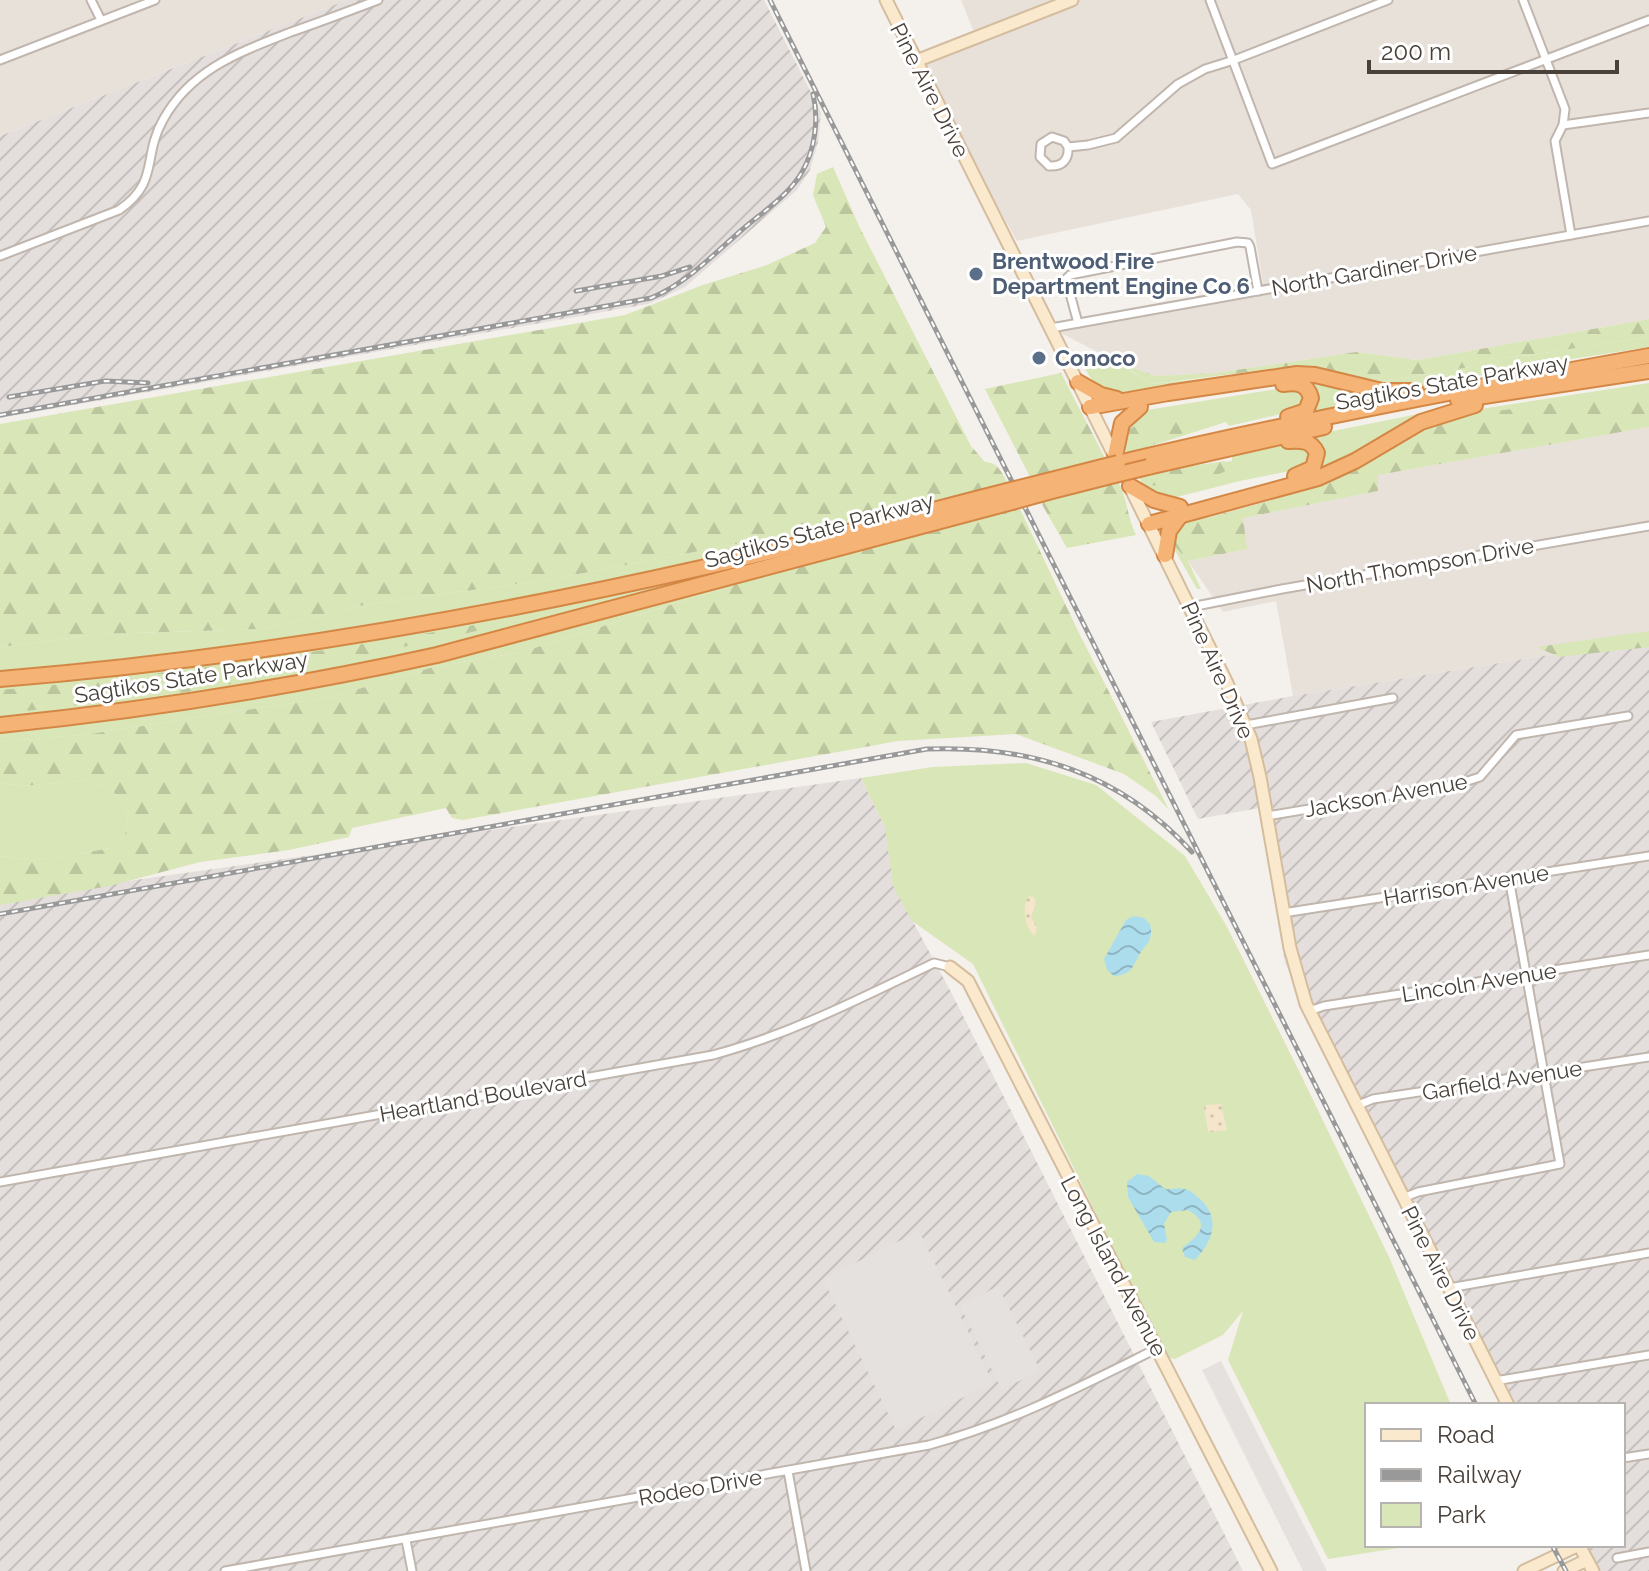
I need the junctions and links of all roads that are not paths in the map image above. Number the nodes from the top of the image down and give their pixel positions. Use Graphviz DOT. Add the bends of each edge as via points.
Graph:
graph roads {
  1 [pos="91,0"];
  2 [pos="155,0"];
  3 [pos="378,0"];
  4 [pos="886,0"];
  5 [pos="1072,0"];
  6 [pos="1210,0"];
  7 [pos="1388,0"];
  8 [pos="1523,0"];
  9 [pos="101,20"];
  10 [pos="1649,20"];
  11 [pos="0,60"];
  12 [pos="1234,60"];
  13 [pos="1546,60"];
  14 [pos="916,61"];
  15 [pos="1649,113"];
  16 [pos="1563,125"];
  17 [pos="1068,147"];
  18 [pos="1649,221"];
  19 [pos="1571,235"];
  20 [pos="0,256"];
  21 [pos="1258,291"];
  22 [pos="1078,323"];
  23 [pos="1051,328"];
  24 [pos="1649,356"];
  25 [pos="1649,371"];
  26 [pos="1078,382"];
  27 [pos="1561,384"];
  28 [pos="1468,388"];
  29 [pos="1143,402"];
  30 [pos="1092,410"];
  31 [pos="1243,440"];
  32 [pos="1115,456"];
  33 [pos="1130,486"];
  34 [pos="1009,496"];
  35 [pos="1180,511"];
  36 [pos="1147,520"];
  37 [pos="1649,526"];
  38 [pos="1165,555"];
  39 [pos="1191,607"];
  40 [pos="0,679"];
  41 [pos="1393,698"];
  42 [pos="1628,716"];
  43 [pos="0,725"];
  44 [pos="1246,725"];
  45 [pos="1267,816"];
  46 [pos="1649,856"];
  47 [pos="1509,878"];
  48 [pos="1283,913"];
  49 [pos="1649,955"];
  50 [pos="950,967"];
  51 [pos="1526,976"];
  52 [pos="1309,1011"];
  53 [pos="1649,1057"];
  54 [pos="1544,1074"];
  55 [pos="1356,1106"];
  56 [pos="0,1182"];
  57 [pos="1403,1198"];
  58 [pos="1649,1253"];
  59 [pos="1449,1288"];
  60 [pos="1158,1348"];
  61 [pos="1649,1355"];
  62 [pos="1495,1381"];
  63 [pos="1507,1403"];
  64 [pos="1649,1454"];
  65 [pos="1625,1458"];
  66 [pos="788,1471"];
  67 [pos="406,1540"];
  68 [pos="1575,1547"];
  69 [pos="1580,1547"];
  70 [pos="1649,1552"];
  71 [pos="1617,1558"];
  72 [pos="1590,1565"];
  73 [pos="225,1571"];
  74 [pos="412,1571"];
  75 [pos="806,1571"];
  76 [pos="1271,1571"];
  77 [pos="1524,1571"];
  78 [pos="1564,1571"];
  1 -- 9 [label="street"];
  2 -- 9 [label="street"];
  3 -- 20 [label="street" via="214,65 194,80 162,120 136,198 119,210"];
  4 -- 14 [label="street, Pine Aire Drive"];
  5 -- 14 [label="street"];
  6 -- 12 [label="street"];
  7 -- 12 [label="street"];
  8 -- 13 [label="street"];
  9 -- 11 [label="street"];
  10 -- 13 [label="street"];
  12 -- 13 [label="street" via="1272,164"];
  12 -- 17 [label="street" via="1178,84 1116,138"];
  13 -- 16 [label="street" via="1565,109"];
  14 -- 23 [label="street, Pine Aire Drive"];
  15 -- 16 [label="street"];
  16 -- 19 [label="street" via="1555,141"];
  17 -- 17 [label="street" via="1058,138 1046,140 1040,157 1049,166 1062,165"];
  18 -- 19 [label="street, North Gardiner Drive"];
  19 -- 21 [label="street, North Gardiner Drive"];
  21 -- 22 [label="street, North Gardiner Drive"];
  21 -- 22 [label="street" via="1250,247 1237,242 1070,275 1066,279"];
  22 -- 23 [label="street, North Gardiner Drive"];
  23 -- 26 [label="street, Pine Aire Drive"];
  24 -- 28 [label="highway, Sagtikos State Parkway"];
  25 -- 27 [label="highway, Sagtikos State Parkway"];
  26 -- 29 [label="highway" via="1111,398"];
  26 -- 30 [label="street, Pine Aire Drive"];
  27 -- 31 [label="highway, Sagtikos State Parkway"];
  27 -- 35 [label="highway" via="1449,412 1318,478"];
  28 -- 29 [label="highway" via="1382,391 1297,374"];
  28 -- 31 [label="highway, Sagtikos State Parkway"];
  29 -- 30 [label="highway"];
  29 -- 31 [label="highway" via="1289,383 1307,388 1311,402 1306,411"];
  29 -- 32 [label="highway" via="1122,423"];
  30 -- 32 [label="street, Pine Aire Drive"];
  31 -- 34 [label="highway, Sagtikos State Parkway, bridge"];
  31 -- 35 [label="highway" via="1306,441 1316,449 1317,461 1300,475"];
  32 -- 33 [label="street, Pine Aire Drive"];
  33 -- 35 [label="highway"];
  33 -- 36 [label="street, Pine Aire Drive"];
  34 -- 40 [label="highway, Sagtikos State Parkway" via="509,609 270,648"];
  34 -- 43 [label="highway, Sagtikos State Parkway" via="535,631 395,664 203,699"];
  35 -- 36 [label="highway"];
  35 -- 38 [label="highway"];
  36 -- 38 [label="street, Pine Aire Drive"];
  37 -- 39 [label="street, North Thompson Drive"];
  38 -- 39 [label="street, Pine Aire Drive"];
  39 -- 44 [label="street, Pine Aire Drive"];
  41 -- 44 [label="street"];
  42 -- 45 [label="street, Jackson Avenue" via="1516,735 1480,777 1458,784"];
  44 -- 45 [label="street, Pine Aire Drive"];
  45 -- 48 [label="street, Pine Aire Drive"];
  46 -- 47 [label="street, Harrison Avenue"];
  47 -- 48 [label="street, Harrison Avenue"];
  47 -- 51 [label="street"];
  48 -- 52 [label="street, Pine Aire Drive"];
  49 -- 51 [label="street, Lincoln Avenue"];
  50 -- 56 [label="street, Heartland Boulevard" via="934,963 792,1030 713,1055"];
  50 -- 60 [label="street, Long Island Avenue" via="968,981"];
  51 -- 52 [label="street, Lincoln Avenue"];
  51 -- 54 [label="street"];
  52 -- 55 [label="street, Pine Aire Drive"];
  53 -- 54 [label="street, Garfield Avenue"];
  54 -- 55 [label="street, Garfield Avenue" via="1373,1099"];
  54 -- 57 [label="street" via="1560,1164"];
  55 -- 57 [label="street, Pine Aire Drive"];
  57 -- 59 [label="street, Pine Aire Drive"];
  58 -- 59 [label="street"];
  59 -- 62 [label="street, Pine Aire Drive"];
  60 -- 66 [label="street, Rodeo Drive" via="1035,1409 968,1434"];
  60 -- 76 [label="street, Long Island Avenue"];
  61 -- 62 [label="street"];
  62 -- 63 [label="street, Pine Aire Drive"];
  64 -- 65 [label="street"];
  66 -- 67 [label="street, Rodeo Drive"];
  66 -- 75 [label="street"];
  67 -- 73 [label="street, Rodeo Drive"];
  67 -- 74 [label="street"];
  68 -- 77 [label="street"];
  69 -- 72 [label="street"];
  70 -- 71 [label="street"];
  72 -- 78 [label="street"];
}
